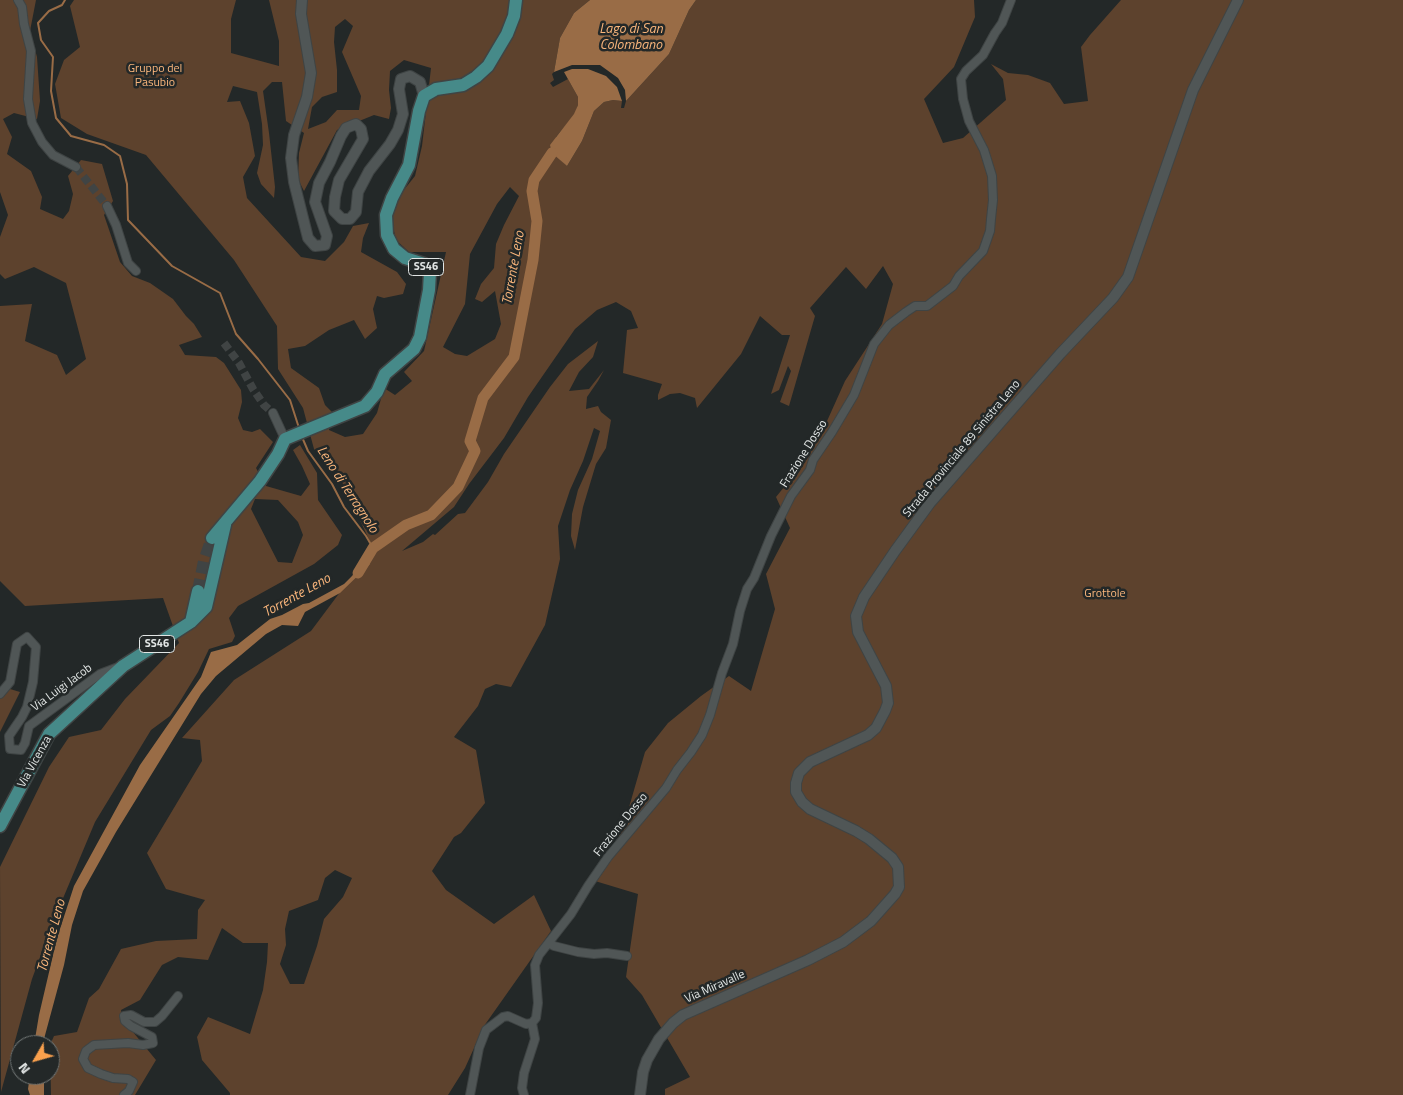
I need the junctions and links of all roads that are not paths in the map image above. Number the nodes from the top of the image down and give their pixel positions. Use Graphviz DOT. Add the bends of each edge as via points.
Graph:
graph roads {
  1 [pos="18,0"];
  2 [pos="302,0"];
  3 [pos="516,0"];
  4 [pos="1011,0"];
  5 [pos="1238,0"];
  6 [pos="424,96"];
  7 [pos="76,167"];
  8 [pos="107,206"];
  9 [pos="136,271"];
  10 [pos="273,414"];
  11 [pos="288,438"];
  12 [pos="226,522"];
  13 [pos="212,538"];
  14 [pos="198,592"];
  15 [pos="191,622"];
  16 [pos="123,666"];
  17 [pos="0,694"];
  18 [pos="0,826"];
  19 [pos="550,942"];
  20 [pos="844,942"];
  21 [pos="627,956"];
  22 [pos="178,996"];
  23 [pos="532,1023"];
  24 [pos="124,1095"];
  25 [pos="470,1095"];
  26 [pos="524,1095"];
  27 [pos="640,1095"];
  1 -- 7 [label="street" via="31,52 28,98 32,123 42,142 54,155"];
  2 -- 6 [label="street" via="300,14 311,73 307,97 294,134 291,158 308,238 315,246 325,245 327,236 315,202 319,183 346,128 356,124 363,139 334,196 334,211 342,219 350,219 356,212 358,192 369,171 398,130 403,114 398,89 401,79 410,76 420,82"];
  3 -- 6 [label="main road" via="507,34 488,66 463,85 436,89"];
  4 -- 19 [label="street, Frazione Dosso" via="984,55 961,79 967,116 984,150 992,176 992,219 983,251 953,286 927,306 915,306 906,312 889,325 874,344 854,395 784,509 747,589 733,644 702,735 662,792 594,876 572,914"];
  5 -- 20 [label="street, Strada Provinciale 89 Sinistra Leno" via="1193,90 1128,277 930,503 864,597 856,616 858,632 886,686 888,703 876,728 868,735 810,762 799,773 796,783 796,792 802,802 863,835 892,858 898,867 900,882 895,894 871,921"];
  6 -- 11 [label="main road, SS46" via="410,165 386,215 387,236 394,249 405,258 424,264 430,272 420,337 414,349 384,374 377,392 365,406"];
  8 -- 9 [label="street" via="128,262"];
  10 -- 11 [label="street"];
  11 -- 12 [label="main road, SS46" via="260,481"];
  12 -- 13 [label="main road"];
  12 -- 15 [label="main road, SS46" via="206,607"];
  14 -- 15 [label="main road"];
  15 -- 16 [label="main road, SS46"];
  16 -- 17 [label="street, Via Luigi Jacob" via="100,674 29,726 21,750 10,749 10,736 27,706 32,682 36,647 27,637 17,644 10,682"];
  16 -- 18 [label="main road, Via Vicenza / SS46" via="49,734"];
  19 -- 21 [label="street" via="578,952"];
  19 -- 23 [label="street" via="538,955 535,965 538,1012"];
  20 -- 27 [label="street, Via Miravalle" via="683,1015 666,1030 647,1060"];
  22 -- 24 [label="street" via="154,1022 124,1016 130,1026 152,1037 152,1043 94,1045 86,1051 83,1059 88,1068 133,1082"];
  23 -- 25 [label="street" via="526,1024 508,1016 497,1020 486,1030"];
  23 -- 26 [label="street" via="535,1039 524,1072"];
}
